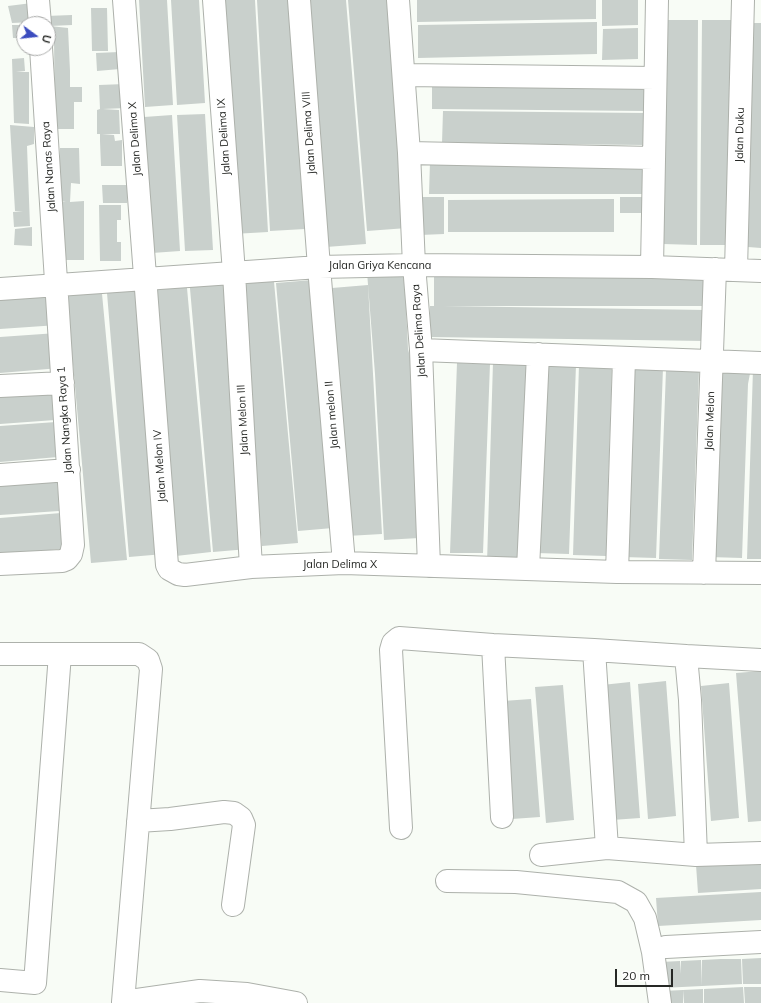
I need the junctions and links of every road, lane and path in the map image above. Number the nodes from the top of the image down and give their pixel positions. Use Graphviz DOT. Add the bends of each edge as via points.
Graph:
graph roads {
  1 [pos="38,0"];
  2 [pos="124,0"];
  3 [pos="214,0"];
  4 [pos="299,0"];
  5 [pos="398,0"];
  6 [pos="657,0"];
  7 [pos="743,0"];
  8 [pos="39,16"];
  9 [pos="43,56"];
  10 [pos="404,75"];
  11 [pos="655,78"];
  12 [pos="409,153"];
  13 [pos="653,158"];
  14 [pos="414,266"];
  15 [pos="319,267"];
  16 [pos="652,267"];
  17 [pos="715,269"];
  18 [pos="736,270"];
  19 [pos="761,271"];
  20 [pos="234,273"];
  21 [pos="146,278"];
  22 [pos="57,286"];
  23 [pos="0,289"];
  24 [pos="421,350"];
  25 [pos="538,354"];
  26 [pos="624,359"];
  27 [pos="712,361"];
  28 [pos="761,363"];
  29 [pos="63,383"];
  30 [pos="0,386"];
  31 [pos="69,470"];
  32 [pos="0,475"];
  33 [pos="344,563"];
  34 [pos="0,564"];
  35 [pos="251,566"];
  36 [pos="429,566"];
  37 [pos="528,569"];
  38 [pos="617,572"];
  39 [pos="704,573"];
  40 [pos="761,573"];
  41 [pos="493,645"];
  42 [pos="594,650"];
  43 [pos="0,654"];
  44 [pos="60,654"];
  45 [pos="686,656"];
  46 [pos="761,660"];
  47 [pos="502,817"];
  48 [pos="138,821"];
  49 [pos="401,828"];
  50 [pos="607,848"];
  51 [pos="761,853"];
  52 [pos="541,854"];
  53 [pos="696,855"];
  54 [pos="447,881"];
  55 [pos="233,905"];
  56 [pos="761,942"];
  57 [pos="666,947"];
  58 [pos="0,980"];
  59 [pos="198,997"];
  60 [pos="296,1003"];
  61 [pos="660,1003"];
  1 -- 8 [label="street"];
  2 -- 21 [label="street, Jalan Delima X"];
  3 -- 20 [label="street, Jalan Delima IX"];
  4 -- 15 [label="street, Jalan Delima VIII"];
  5 -- 10 [label="street, Jalan Delima Raya"];
  6 -- 11 [label="street"];
  7 -- 18 [label="street, Jalan Duku"];
  9 -- 22 [label="street, Jalan Nanas Raya"];
  10 -- 11 [label="street"];
  10 -- 12 [label="street, Jalan Delima Raya"];
  11 -- 13 [label="street"];
  12 -- 13 [label="street"];
  12 -- 14 [label="street, Jalan Delima Raya"];
  13 -- 16 [label="street"];
  14 -- 15 [label="street, Jalan Griya Kencana"];
  14 -- 16 [label="street, Jalan Griya Kencana"];
  14 -- 24 [label="street, Jalan Delima Raya"];
  15 -- 20 [label="street, Jalan Griya Kencana"];
  15 -- 33 [label="street, Jalan melon II"];
  16 -- 17 [label="street, Jalan Griya Kencana"];
  17 -- 18 [label="street, Jalan Griya Kencana"];
  17 -- 27 [label="street, Jalan Melon"];
  18 -- 19 [label="street, Jalan Griya Kencana"];
  20 -- 21 [label="street, Jalan Griya Kencana"];
  20 -- 35 [label="street, Jalan Melon III"];
  21 -- 22 [label="street, Jalan Griya Kencana"];
  21 -- 35 [label="street, Jalan Melon IV" via="167,565 173,572 185,575"];
  22 -- 23 [label="street, Jalan Griya Kencana"];
  22 -- 29 [label="street, Jalan Nangka Raya 1"];
  24 -- 25 [label="street"];
  24 -- 36 [label="street, Jalan Delima Raya"];
  25 -- 26 [label="street"];
  25 -- 37 [label="street"];
  26 -- 27 [label="street"];
  26 -- 38 [label="street"];
  27 -- 28 [label="street"];
  27 -- 39 [label="street, Jalan Melon"];
  29 -- 30 [label="street"];
  29 -- 31 [label="street, Jalan Nangka Raya 1"];
  31 -- 32 [label="street"];
  31 -- 34 [label="street, Jalan Nangka Raya 1" via="73,545 71,554 62,562"];
  33 -- 35 [label="street, Jalan Delima X"];
  33 -- 36 [label="street, Jalan Delima X"];
  36 -- 37 [label="street, Jalan Delima X"];
  37 -- 38 [label="street, Jalan Delima X"];
  38 -- 39 [label="street, Jalan Delima X"];
  39 -- 40 [label="street, Jalan Delima X"];
  41 -- 42 [label="street"];
  41 -- 47 [label="street"];
  41 -- 49 [label="street" via="399,638 393,643 391,650"];
  42 -- 45 [label="street"];
  42 -- 50 [label="street"];
  43 -- 44 [label="street"];
  44 -- 48 [label="street" via="139,654 148,660 151,669"];
  44 -- 58 [label="street" via="35,983"];
  45 -- 46 [label="street"];
  45 -- 53 [label="street"];
  48 -- 55 [label="street" via="224,812 234,813 241,818 244,825"];
  48 -- 59 [label="street" via="123,1002"];
  50 -- 52 [label="street"];
  50 -- 53 [label="street"];
  51 -- 53 [label="street"];
  54 -- 61 [label="street" via="516,882 618,892 636,902 645,918"];
  56 -- 57 [label="street"];
  59 -- 60 [label="street" via="247,994"];
}
